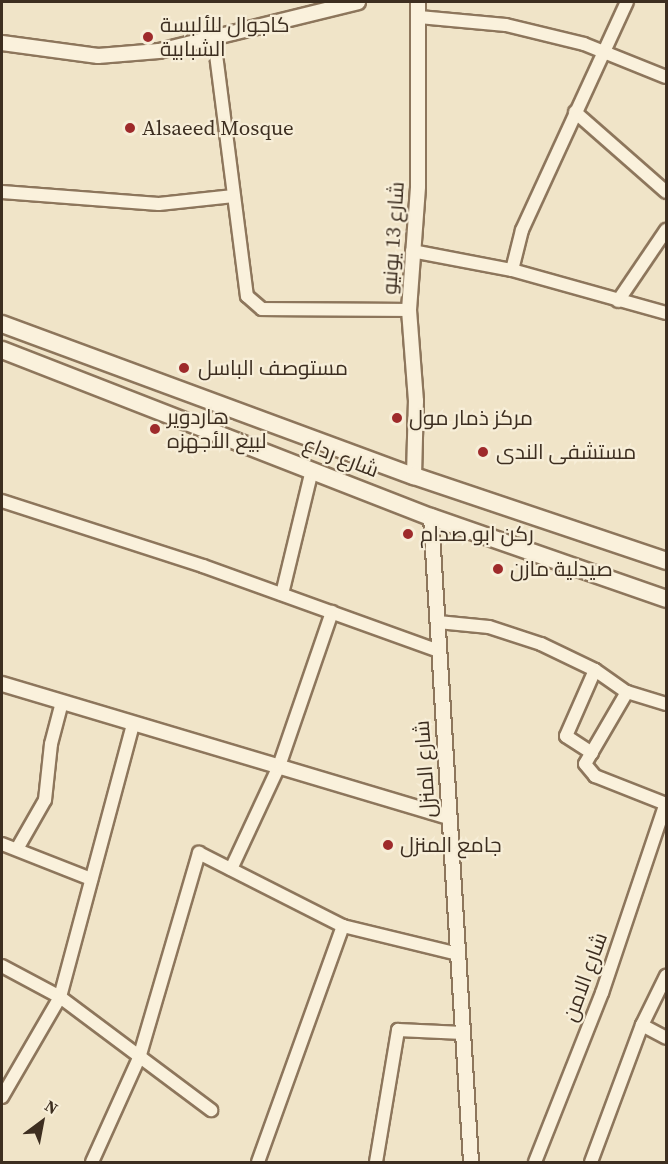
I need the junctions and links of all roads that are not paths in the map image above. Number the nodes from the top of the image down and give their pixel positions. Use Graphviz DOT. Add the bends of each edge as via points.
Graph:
graph roads {
  1 [pos="358,2"];
  2 [pos="418,2"];
  3 [pos="623,3"];
  4 [pos="419,16"];
  5 [pos="214,39"];
  6 [pos="2,43"];
  7 [pos="603,52"];
  8 [pos="666,77"];
  9 [pos="575,112"];
  10 [pos="2,192"];
  11 [pos="666,192"];
  12 [pos="234,196"];
  13 [pos="666,230"];
  14 [pos="412,251"];
  15 [pos="512,270"];
  16 [pos="618,301"];
  17 [pos="409,310"];
  18 [pos="666,313"];
  19 [pos="2,324"];
  20 [pos="2,352"];
  21 [pos="312,470"];
  22 [pos="414,476"];
  23 [pos="2,501"];
  24 [pos="431,517"];
  25 [pos="666,561"];
  26 [pos="282,594"];
  27 [pos="666,599"];
  28 [pos="332,612"];
  29 [pos="438,622"];
  30 [pos="439,651"];
  31 [pos="595,670"];
  32 [pos="2,684"];
  33 [pos="627,692"];
  34 [pos="62,702"];
  35 [pos="666,704"];
  36 [pos="134,724"];
  37 [pos="592,753"];
  38 [pos="279,766"];
  39 [pos="666,804"];
  40 [pos="449,817"];
  41 [pos="2,844"];
  42 [pos="17,849"];
  43 [pos="231,869"];
  44 [pos="91,879"];
  45 [pos="343,926"];
  46 [pos="458,954"];
  47 [pos="2,966"];
  48 [pos="666,976"];
  49 [pos="60,997"];
  50 [pos="642,1025"];
  51 [pos="463,1033"];
  52 [pos="666,1038"];
  53 [pos="139,1058"];
  54 [pos="2,1097"];
  55 [pos="211,1110"];
  56 [pos="92,1162"];
  57 [pos="258,1162"];
  58 [pos="376,1162"];
  59 [pos="471,1162"];
  60 [pos="535,1162"];
  61 [pos="591,1162"];
  1 -- 5 [label="street" via="307,12"];
  2 -- 4 [label="street, شارع 13 يونيو"];
  3 -- 7 [label="street"];
  4 -- 7 [label="street" via="506,25"];
  4 -- 14 [label="street, شارع 13 يونيو" via="418,186"];
  5 -- 6 [label="street" via="159,51 98,56"];
  5 -- 12 [label="street"];
  7 -- 8 [label="street"];
  7 -- 9 [label="street"];
  9 -- 11 [label="street"];
  9 -- 15 [label="street" via="522,230"];
  10 -- 12 [label="street" via="159,204"];
  12 -- 17 [label="street" via="247,296 262,309"];
  13 -- 16 [label="street"];
  14 -- 15 [label="street"];
  14 -- 17 [label="street, شارع 13 يونيو"];
  15 -- 16 [label="street"];
  16 -- 18 [label="street"];
  17 -- 22 [label="street, شارع 13 يونيو" via="416,401"];
  19 -- 22 [label="main road, شارع رداع"];
  20 -- 21 [label="main road, شارع رداع"];
  21 -- 24 [label="main road, شارع رداع"];
  21 -- 26 [label="street"];
  22 -- 25 [label="main road, شارع رداع"];
  23 -- 26 [label="street"];
  24 -- 27 [label="main road, شارع رداع"];
  24 -- 29 [label="street, شارع المنزل"];
  26 -- 28 [label="street"];
  28 -- 30 [label="street"];
  28 -- 38 [label="street"];
  29 -- 30 [label="street, شارع المنزل"];
  29 -- 31 [label="street" via="489,627 541,644"];
  30 -- 40 [label="street, شارع المنزل"];
  31 -- 33 [label="street"];
  31 -- 37 [label="street" via="567,736"];
  32 -- 34 [label="street"];
  33 -- 35 [label="street"];
  33 -- 37 [label="street"];
  34 -- 36 [label="street"];
  34 -- 42 [label="street" via="51,744 45,800"];
  36 -- 38 [label="street"];
  36 -- 44 [label="street"];
  37 -- 39 [label="street" via="585,764 595,776"];
  38 -- 40 [label="street"];
  38 -- 43 [label="street"];
  39 -- 60 [label="street, شارع الامن" via="602,993"];
  40 -- 46 [label="street, شارع المنزل"];
  41 -- 42 [label="street"];
  42 -- 44 [label="street"];
  43 -- 45 [label="street"];
  43 -- 53 [label="street" via="199,853"];
  44 -- 49 [label="street"];
  45 -- 46 [label="street"];
  45 -- 57 [label="street"];
  46 -- 51 [label="street, شارع المنزل"];
  47 -- 49 [label="street"];
  48 -- 50 [label="street"];
  49 -- 53 [label="street"];
  49 -- 54 [label="street"];
  50 -- 52 [label="street"];
  50 -- 61 [label="street"];
  51 -- 58 [label="street" via="398,1030"];
  51 -- 59 [label="street, شارع المنزل"];
  53 -- 55 [label="street"];
  53 -- 56 [label="street"];
}
